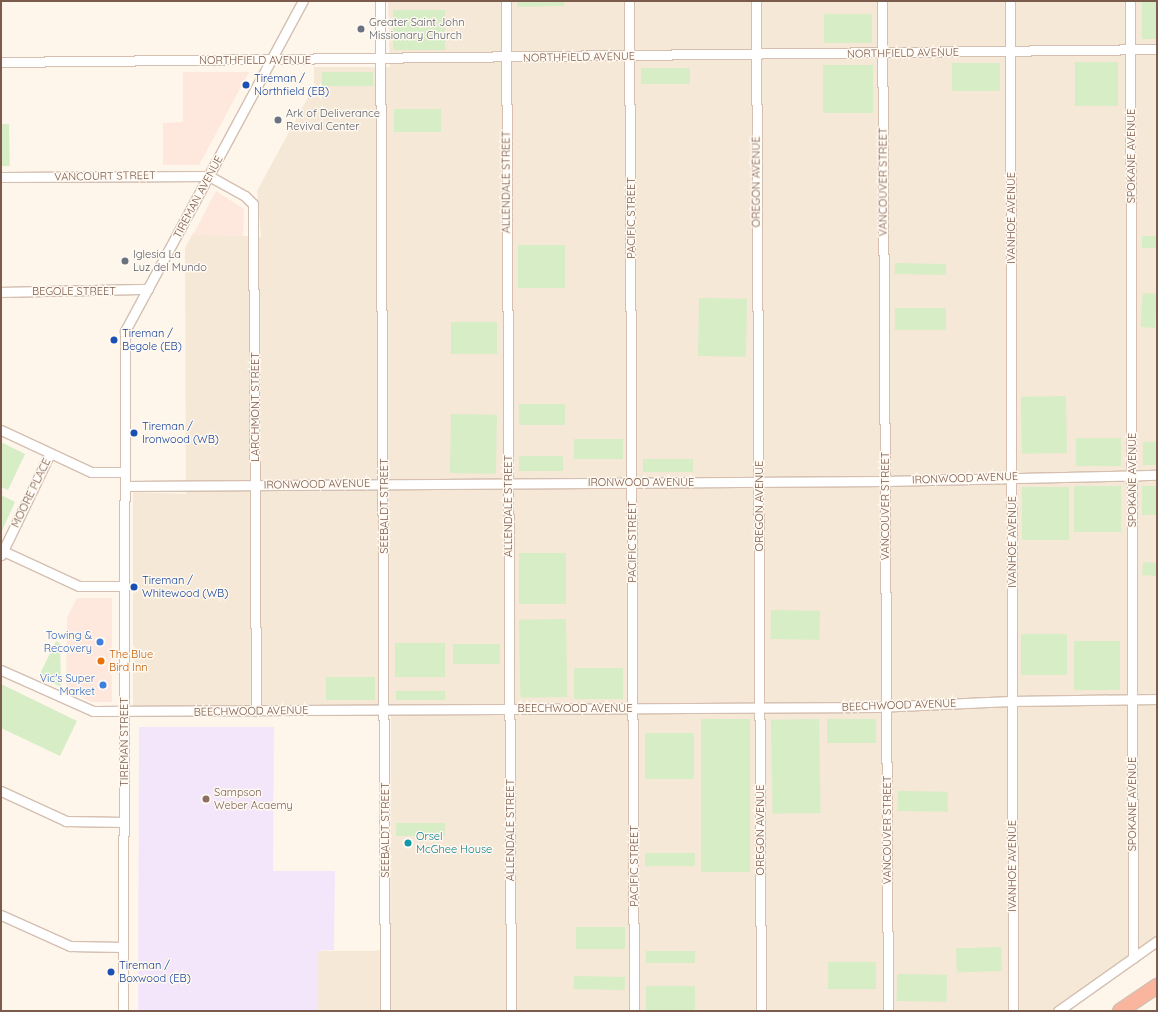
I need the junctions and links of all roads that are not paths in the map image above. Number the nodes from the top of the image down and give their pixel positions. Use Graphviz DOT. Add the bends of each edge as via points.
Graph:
graph roads {
  1 [pos="303,1"];
  2 [pos="380,1"];
  3 [pos="506,1"];
  4 [pos="629,1"];
  5 [pos="756,1"];
  6 [pos="882,1"];
  7 [pos="1010,1"];
  8 [pos="1130,1"];
  9 [pos="1130,49"];
  10 [pos="1157,49"];
  11 [pos="1010,51"];
  12 [pos="882,53"];
  13 [pos="756,55"];
  14 [pos="630,56"];
  15 [pos="506,58"];
  16 [pos="271,60"];
  17 [pos="382,60"];
  18 [pos="1,62"];
  19 [pos="209,176"];
  20 [pos="1,177"];
  21 [pos="148,289"];
  22 [pos="1,292"];
  23 [pos="1,430"];
  24 [pos="50,453"];
  25 [pos="125,472"];
  26 [pos="1132,475"];
  27 [pos="1157,475"];
  28 [pos="1012,477"];
  29 [pos="885,481"];
  30 [pos="508,482"];
  31 [pos="632,482"];
  32 [pos="759,482"];
  33 [pos="384,483"];
  34 [pos="255,485"];
  35 [pos="125,486"];
  36 [pos="2,552"];
  37 [pos="125,586"];
  38 [pos="1,670"];
  39 [pos="1132,699"];
  40 [pos="1157,699"];
  41 [pos="1011,701"];
  42 [pos="887,707"];
  43 [pos="509,708"];
  44 [pos="633,708"];
  45 [pos="760,708"];
  46 [pos="385,709"];
  47 [pos="256,711"];
  48 [pos="124,712"];
  49 [pos="1,791"];
  50 [pos="124,822"];
  51 [pos="1,914"];
  52 [pos="1157,941"];
  53 [pos="123,947"];
  54 [pos="1133,958"];
  55 [pos="1157,986"];
  56 [pos="123,1011"];
  57 [pos="385,1011"];
  58 [pos="511,1011"];
  59 [pos="634,1011"];
  60 [pos="761,1011"];
  61 [pos="888,1011"];
  62 [pos="1013,1011"];
  63 [pos="1058,1011"];
  64 [pos="1120,1011"];
  1 -- 16 [label="street, TIREMAN AVENUE"];
  2 -- 17 [label="street, SEEBALDT STREET"];
  3 -- 15 [label="street, ALLENDALE STREET"];
  4 -- 14 [label="street, PACIFIC STREET"];
  5 -- 13 [label="street, OREGON AVENUE"];
  6 -- 12 [label="street, VANCOUVER STREET"];
  7 -- 11 [label="street, IVANHOE AVENUE"];
  8 -- 9 [label="street, SPOKANE AVENUE"];
  9 -- 10 [label="street, NORTHFIELD AVENUE"];
  9 -- 11 [label="street, NORTHFIELD AVENUE"];
  9 -- 26 [label="street, SPOKANE AVENUE"];
  11 -- 12 [label="street, NORTHFIELD AVENUE"];
  11 -- 28 [label="street, IVANHOE AVENUE"];
  12 -- 13 [label="street, NORTHFIELD AVENUE"];
  12 -- 29 [label="street, VANCOUVER STREET"];
  13 -- 14 [label="street, NORTHFIELD AVENUE"];
  13 -- 32 [label="street, OREGON AVENUE"];
  14 -- 15 [label="street, NORTHFIELD AVENUE"];
  14 -- 31 [label="street, PACIFIC STREET"];
  15 -- 17 [label="street, NORTHFIELD AVENUE"];
  15 -- 30 [label="street, ALLENDALE STREET"];
  16 -- 17 [label="street, NORTHFIELD AVENUE"];
  16 -- 18 [label="street, NORTHFIELD AVENUE"];
  16 -- 19 [label="street, TIREMAN AVENUE"];
  17 -- 33 [label="street, SEEBALDT STREET"];
  19 -- 20 [label="street, VANCOURT STREET"];
  19 -- 21 [label="street, TIREMAN AVENUE"];
  19 -- 34 [label="street, LARCHMONT STREET" via="249,199 254,213"];
  21 -- 22 [label="street, BEGOLE STREET"];
  21 -- 25 [label="street, TIREMAN AVENUE" via="125,331"];
  23 -- 24 [label="street"];
  24 -- 25 [label="street" via="91,472"];
  24 -- 36 [label="street, MOORE PLACE"];
  25 -- 35 [label="street, TIREMAN STREET"];
  26 -- 27 [label="street, IRONWOOD AVENUE"];
  26 -- 28 [label="street, IRONWOOD AVENUE"];
  26 -- 39 [label="street, SPOKANE AVENUE"];
  28 -- 29 [label="street, IRONWOOD AVENUE"];
  28 -- 41 [label="street, IVANHOE AVENUE"];
  29 -- 32 [label="street, IRONWOOD AVENUE"];
  29 -- 42 [label="street, VANCOUVER STREET"];
  30 -- 31 [label="street, IRONWOOD AVENUE"];
  30 -- 33 [label="street, IRONWOOD AVENUE"];
  30 -- 43 [label="street, ALLENDALE STREET"];
  31 -- 32 [label="street, IRONWOOD AVENUE"];
  31 -- 44 [label="street, PACIFIC STREET"];
  32 -- 45 [label="street, OREGON AVENUE"];
  33 -- 34 [label="street, IRONWOOD AVENUE"];
  33 -- 46 [label="street, SEEBALDT STREET"];
  34 -- 35 [label="street, IRONWOOD AVENUE"];
  34 -- 47 [label="street, LARCHMONT STREET"];
  35 -- 37 [label="street, TIREMAN STREET"];
  36 -- 37 [label="street" via="79,586"];
  37 -- 48 [label="street, TIREMAN STREET"];
  38 -- 48 [label="street, BEECHWOOD AVENUE" via="90,711"];
  39 -- 40 [label="street, BEECHWOOD AVENUE"];
  39 -- 41 [label="street, BEECHWOOD AVENUE"];
  39 -- 54 [label="street, SPOKANE AVENUE"];
  41 -- 42 [label="street, BEECHWOOD AVENUE"];
  41 -- 62 [label="street, IVANHOE AVENUE"];
  42 -- 45 [label="street, BEECHWOOD AVENUE"];
  42 -- 61 [label="street, VANCOUVER STREET"];
  43 -- 44 [label="street, BEECHWOOD AVENUE"];
  43 -- 46 [label="street, BEECHWOOD AVENUE"];
  43 -- 58 [label="street, ALLENDALE STREET"];
  44 -- 45 [label="street, BEECHWOOD AVENUE"];
  44 -- 59 [label="street, PACIFIC STREET"];
  45 -- 60 [label="street, OREGON AVENUE"];
  46 -- 47 [label="street, BEECHWOOD AVENUE"];
  46 -- 57 [label="street, SEEBALDT STREET"];
  47 -- 48 [label="street, BEECHWOOD AVENUE"];
  48 -- 50 [label="street, TIREMAN STREET"];
  49 -- 50 [label="street" via="66,820"];
  50 -- 53 [label="street, TIREMAN STREET"];
  51 -- 53 [label="street" via="70,946"];
  52 -- 54 [label="street"];
  53 -- 56 [label="street, TIREMAN STREET"];
  54 -- 63 [label="street"];
  55 -- 64 [label="highway"];
}
